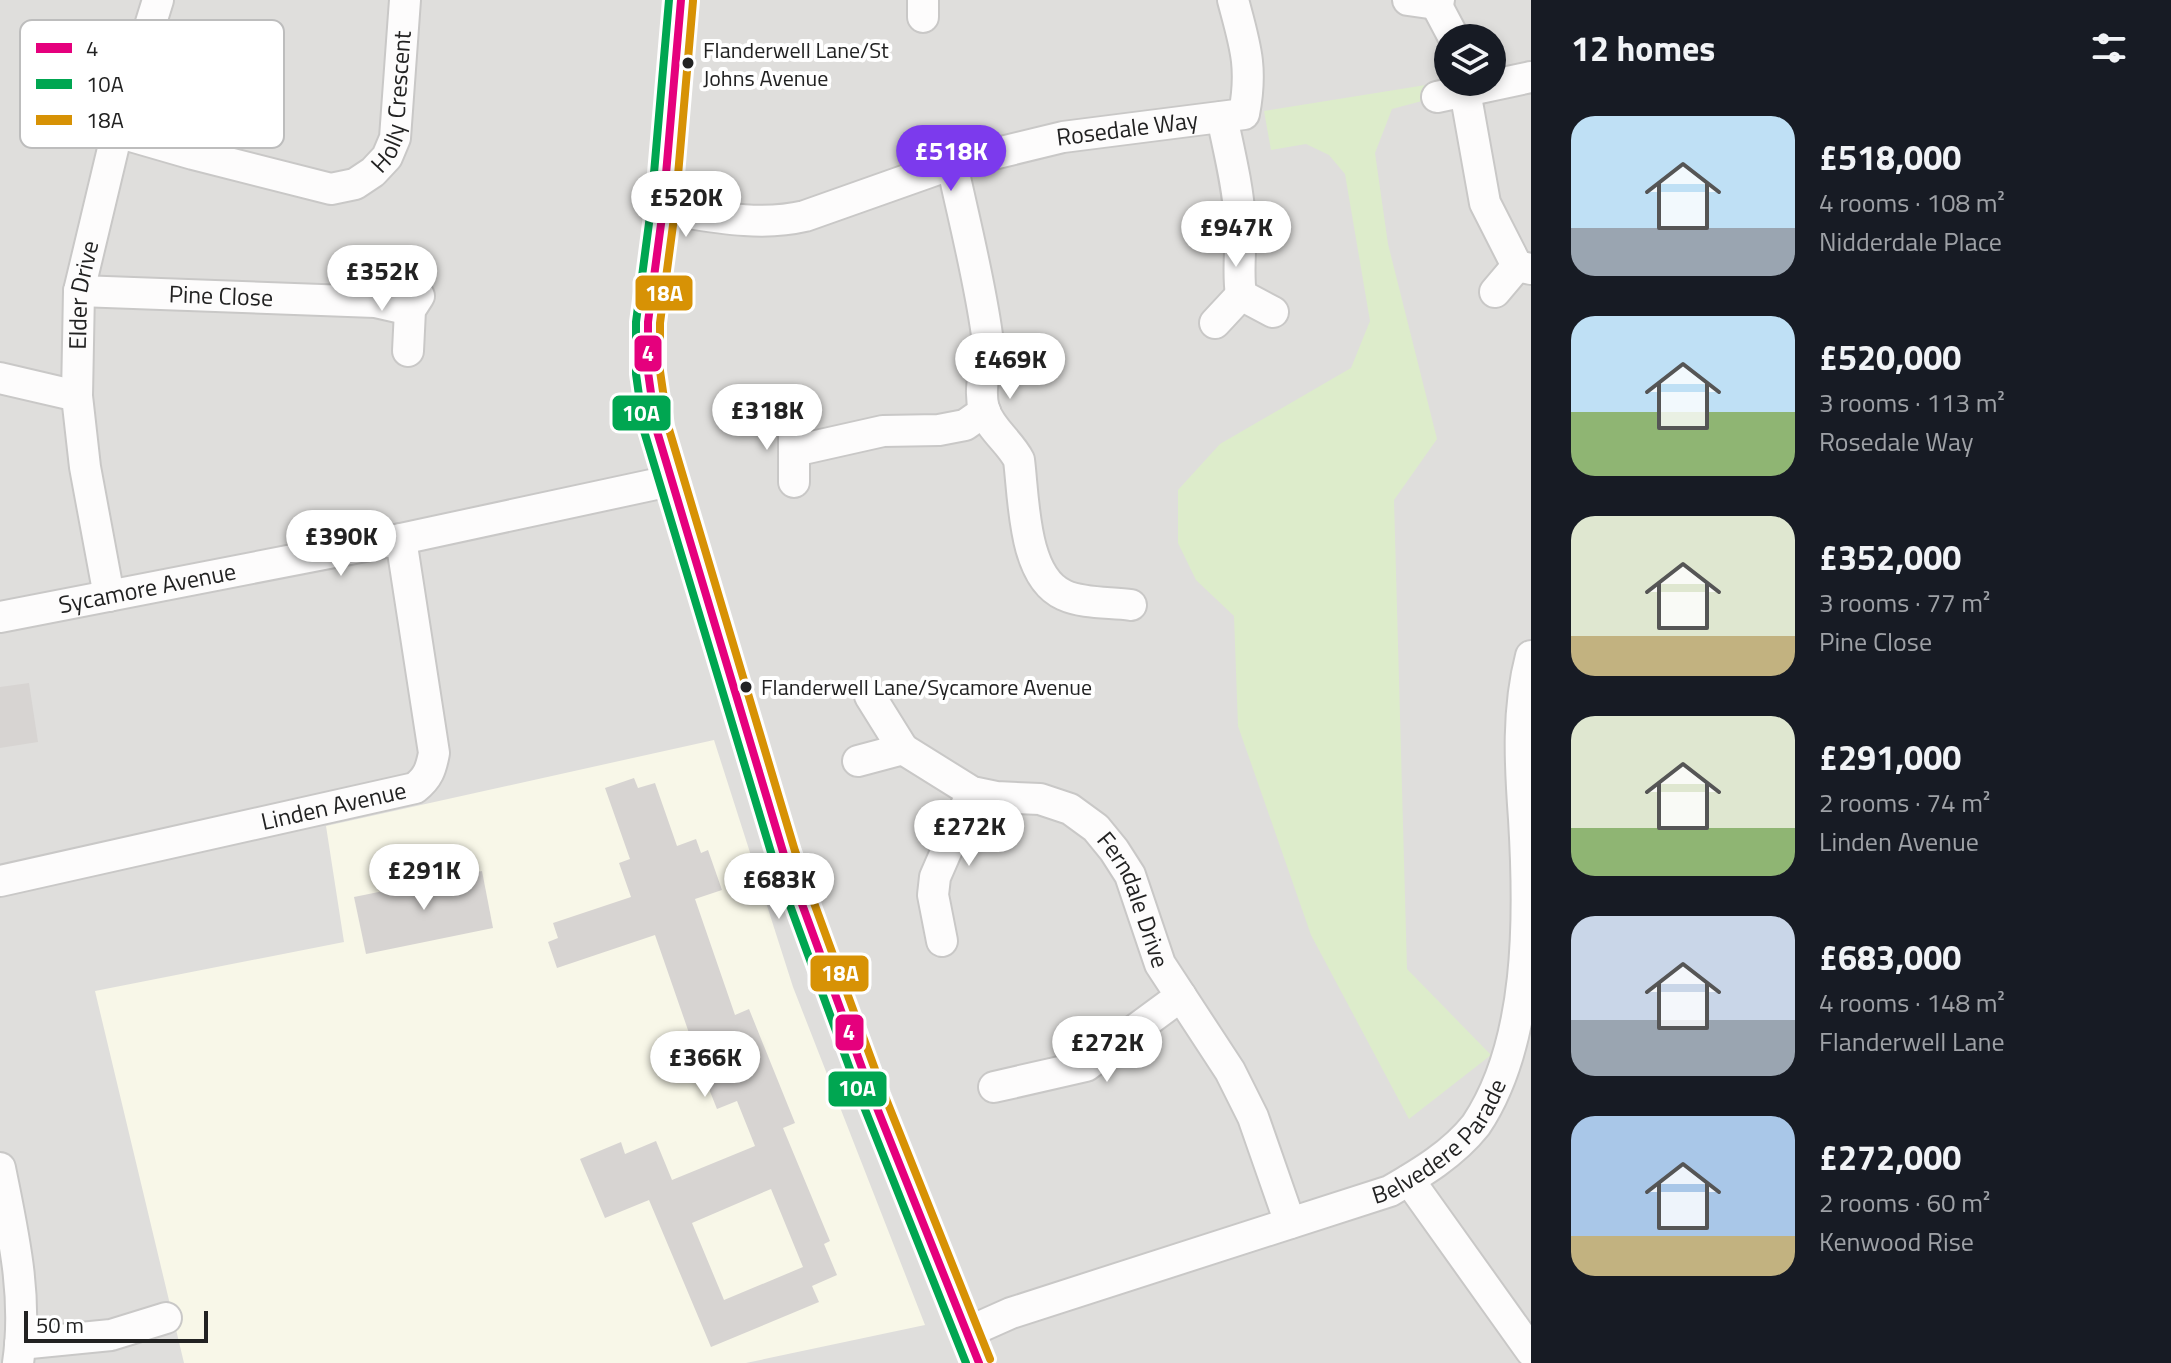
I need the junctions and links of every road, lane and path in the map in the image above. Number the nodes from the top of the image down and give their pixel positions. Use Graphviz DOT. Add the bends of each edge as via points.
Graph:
graph roads {
  1 [pos="158,0"];
  2 [pos="405,0"];
  3 [pos="681,0"];
  4 [pos="1233,0"];
  5 [pos="1428,1"];
  6 [pos="152,20"];
  7 [pos="1444,24"];
  8 [pos="1531,77"];
  9 [pos="1506,82"];
  10 [pos="1462,96"];
  11 [pos="1222,117"];
  12 [pos="113,148"];
  13 [pos="172,148"];
  14 [pos="952,164"];
  15 [pos="663,209"];
  16 [pos="1524,267"];
  17 [pos="79,291"];
  18 [pos="1495,292"];
  19 [pos="1241,295"];
  20 [pos="1273,312"];
  21 [pos="1215,323"];
  22 [pos="408,351"];
  23 [pos="0,378"];
  24 [pos="77,396"];
  25 [pos="985,411"];
  26 [pos="670,481"];
  27 [pos="794,482"];
  28 [pos="401,539"];
  29 [pos="109,596"];
  30 [pos="1131,605"];
  31 [pos="0,617"];
  32 [pos="1531,656"];
  33 [pos="870,696"];
  34 [pos="903,749"];
  35 [pos="858,761"];
  36 [pos="972,792"];
  37 [pos="0,881"];
  38 [pos="942,941"];
  39 [pos="1181,996"];
  40 [pos="994,1087"];
  41 [pos="0,1168"];
  42 [pos="1409,1180"];
  43 [pos="1290,1223"];
  44 [pos="166,1318"];
  45 [pos="966,1333"];
  46 [pos="1531,1351"];
  47 [pos="19,1354"];
  48 [pos="979,1363"];
  1 -- 6 [label="street, Elder Drive"];
  2 -- 13 [label="street, Holly Crescent" via="395,138 387,157 355,184 331,189"];
  3 -- 15 [label="street"];
  4 -- 11 [label="street, Rosedale Way" via="1250,81 1244,114"];
  5 -- 7 [label="street"];
  8 -- 9 [label="street"];
  10 -- 16 [label="street" via="1485,203"];
  11 -- 14 [label="street, Rosedale Way" via="1063,137"];
  11 -- 19 [label="street, Rosedale Way" via="1239,198"];
  12 -- 17 [label="street, Elder Drive"];
  14 -- 15 [label="street, Rosedale Way" via="786,221 755,222"];
  14 -- 25 [label="street" via="987,339"];
  15 -- 26 [label="street" via="648,372"];
  16 -- 18 [label="street"];
  17 -- 22 [label="street, Pine Close" via="414,303"];
  17 -- 24 [label="street, Elder Drive"];
  19 -- 20 [label="street"];
  19 -- 21 [label="street"];
  23 -- 24 [label="street"];
  24 -- 29 [label="street, Elder Drive"];
  25 -- 27 [label="street" via="965,425 939,430 794,437"];
  25 -- 30 [label="street" via="1019,460 1032,555 1041,575 1066,596"];
  26 -- 28 [label="street, Sycamore Avenue"];
  26 -- 45 [label="street" via="784,855"];
  28 -- 29 [label="street, Sycamore Avenue"];
  28 -- 37 [label="street, Linden Avenue" via="434,753 425,780 415,788"];
  29 -- 31 [label="street, Sycamore Avenue"];
  32 -- 42 [label="street, Belvedere Parade" via="1520,747 1527,979 1522,1019 1496,1094 1475,1125"];
  33 -- 34 [label="street, Ferndale Drive"];
  34 -- 35 [label="street"];
  34 -- 36 [label="street, Ferndale Drive"];
  36 -- 38 [label="street" via="935,877"];
  36 -- 39 [label="street, Ferndale Drive" via="1040,799 1070,809 1096,828 1130,875 1154,950"];
  39 -- 40 [label="street" via="1086,1066"];
  39 -- 43 [label="street, Ferndale Drive" via="1253,1117"];
  41 -- 47 [label="street" via="20,1267"];
  42 -- 43 [label="street, Belvedere Parade"];
  42 -- 46 [label="street"];
  43 -- 45 [label="street, Belvedere Parade" via="1011,1313"];
  44 -- 47 [label="street"];
  45 -- 48 [label="street"];
}
